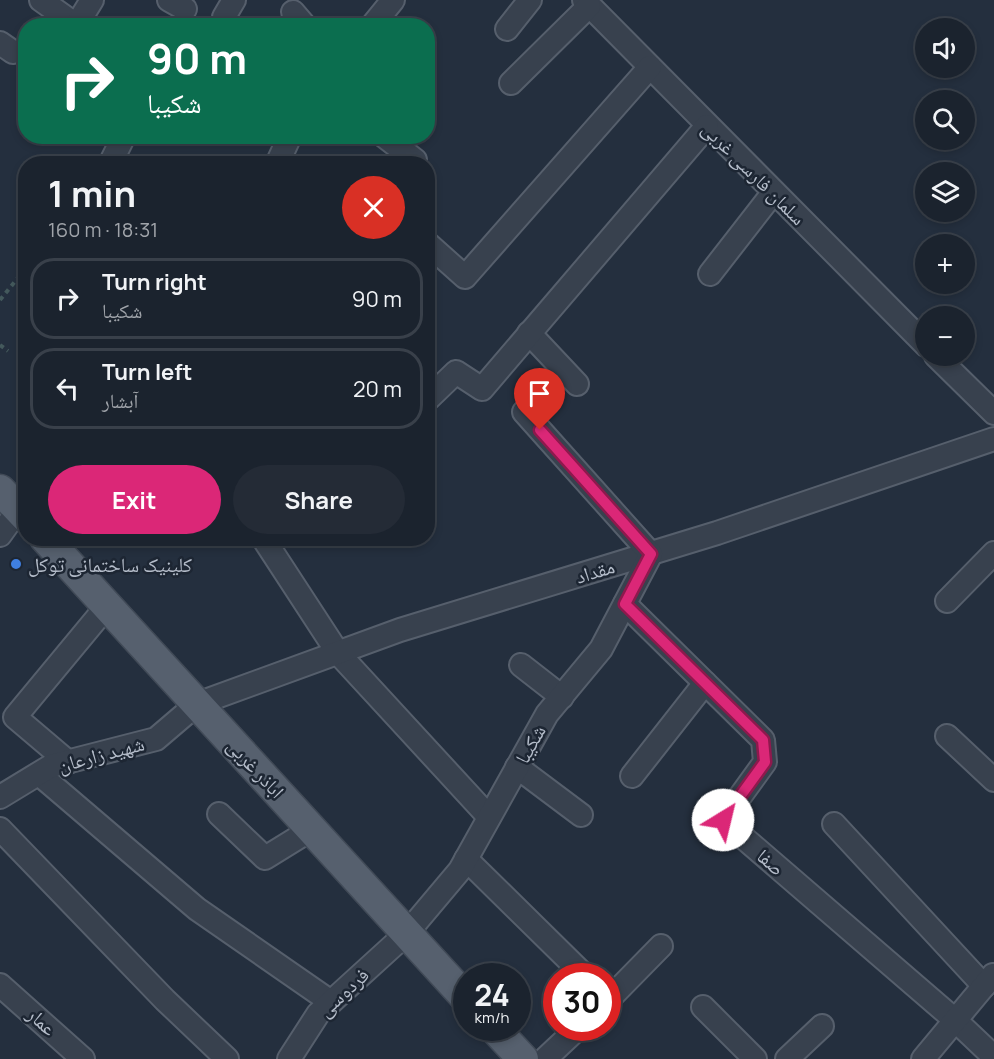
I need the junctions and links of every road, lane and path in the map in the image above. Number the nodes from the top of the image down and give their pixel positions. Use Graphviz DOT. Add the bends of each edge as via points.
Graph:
graph roads {
  1 [pos="40,0"];
  2 [pos="92,0"];
  3 [pos="393,0"];
  4 [pos="531,0"];
  5 [pos="586,3"];
  6 [pos="66,18"];
  7 [pos="80,18"];
  8 [pos="378,18"];
  9 [pos="507,29"];
  10 [pos="650,67"];
  11 [pos="511,83"];
  12 [pos="707,126"];
  13 [pos="394,144"];
  14 [pos="410,156"];
  15 [pos="773,193"];
  16 [pos="435,250"];
  17 [pos="710,274"];
  18 [pos="18,278"];
  19 [pos="0,300"];
  20 [pos="530,333"];
  21 [pos="915,334"];
  22 [pos="0,345"];
  23 [pos="8,351"];
  24 [pos="946,366"];
  25 [pos="577,384"];
  26 [pos="435,392"];
  27 [pos="524,412"];
  28 [pos="994,413"];
  29 [pos="994,440"];
  30 [pos="15,506"];
  31 [pos="0,535"];
  32 [pos="52,546"];
  33 [pos="268,546"];
  34 [pos="994,553"];
  35 [pos="651,554"];
  36 [pos="947,601"];
  37 [pos="625,604"];
  38 [pos="107,606"];
  39 [pos="338,653"];
  40 [pos="521,665"];
  41 [pos="705,683"];
  42 [pos="561,697"];
  43 [pos="197,704"];
  44 [pos="947,736"];
  45 [pos="68,762"];
  46 [pos="517,767"];
  47 [pos="39,774"];
  48 [pos="632,776"];
  49 [pos="994,780"];
  50 [pos="0,797"];
  51 [pos="219,814"];
  52 [pos="581,815"];
  53 [pos="489,817"];
  54 [pos="834,824"];
  55 [pos="0,829"];
  56 [pos="312,829"];
  57 [pos="466,859"];
  58 [pos="407,933"];
  59 [pos="662,946"];
  60 [pos="572,963"];
  61 [pos="989,980"];
  62 [pos="453,984"];
  63 [pos="0,985"];
  64 [pos="621,986"];
  65 [pos="331,1002"];
  66 [pos="703,1007"];
  67 [pos="955,1020"];
  68 [pos="822,1026"];
  69 [pos="506,1041"];
  70 [pos="564,1041"];
  71 [pos="994,1057"];
  72 [pos="83,1059"];
  73 [pos="227,1059"];
  74 [pos="289,1059"];
  75 [pos="523,1059"];
  76 [pos="545,1059"];
  77 [pos="755,1059"];
  78 [pos="787,1059"];
  79 [pos="923,1059"];
  1 -- 6 [label="street"];
  2 -- 7 [label="street"];
  3 -- 8 [label="street"];
  4 -- 9 [label="street"];
  5 -- 10 [label="street, سلمان فارسی غربی"];
  5 -- 11 [label="street"];
  10 -- 12 [label="street, سلمان فارسی غربی"];
  10 -- 16 [label="street" via="465,277"];
  12 -- 15 [label="street, سلمان فارسی غربی"];
  12 -- 20 [label="street"];
  13 -- 14 [label="street"];
  15 -- 17 [label="street"];
  15 -- 21 [label="street, سلمان فارسی غربی"];
  18 -- 19 [label="path"];
  20 -- 25 [label="street"];
  20 -- 26 [label="street" via="482,389 456,372"];
  22 -- 23 [label="path"];
  24 -- 28 [label="street"];
  27 -- 35 [label="street"];
  29 -- 35 [label="street, مقداد"];
  30 -- 31 [label="street"];
  32 -- 38 [label="main road, اباذر غربی"];
  33 -- 39 [label="street"];
  34 -- 36 [label="street"];
  35 -- 37 [label="street, شکیبا"];
  35 -- 39 [label="street, مقداد" via="400,630"];
  37 -- 41 [label="street, صفا"];
  37 -- 42 [label="street, شکیبا" via="601,649"];
  38 -- 43 [label="main road, اباذر غربی"];
  38 -- 45 [label="street" via="15,717"];
  39 -- 43 [label="street, مقداد"];
  39 -- 53 [label="street"];
  40 -- 42 [label="street"];
  41 -- 48 [label="street"];
  41 -- 67 [label="street, صفا" via="763,740 765,762 723,820"];
  42 -- 46 [label="street, شکیبا"];
  43 -- 45 [label="street, شهید زارعان" via="156,739"];
  43 -- 56 [label="main road, اباذر غربی"];
  44 -- 49 [label="street"];
  45 -- 47 [label="street, شهید زارعان"];
  46 -- 52 [label="street"];
  46 -- 53 [label="street, شکیبا"];
  47 -- 50 [label="street, شهید زارعان"];
  47 -- 65 [label="street" via="197,909"];
  51 -- 56 [label="street" via="265,858"];
  53 -- 57 [label="street, شکیبا"];
  54 -- 61 [label="street"];
  55 -- 73 [label="street"];
  56 -- 58 [label="main road, اباذر غربی"];
  57 -- 58 [label="street, شکیبا"];
  57 -- 60 [label="street"];
  58 -- 62 [label="main road, اباذر غربی"];
  58 -- 65 [label="street, فردوسی"];
  59 -- 64 [label="street"];
  61 -- 67 [label="street"];
  63 -- 72 [label="street, عمار"];
  65 -- 74 [label="street, فردوسی" via="318,1014"];
  66 -- 77 [label="street"];
  67 -- 71 [label="street"];
  67 -- 79 [label="street"];
  68 -- 78 [label="street"];
  69 -- 75 [label="main road"];
  70 -- 76 [label="street"];
}
